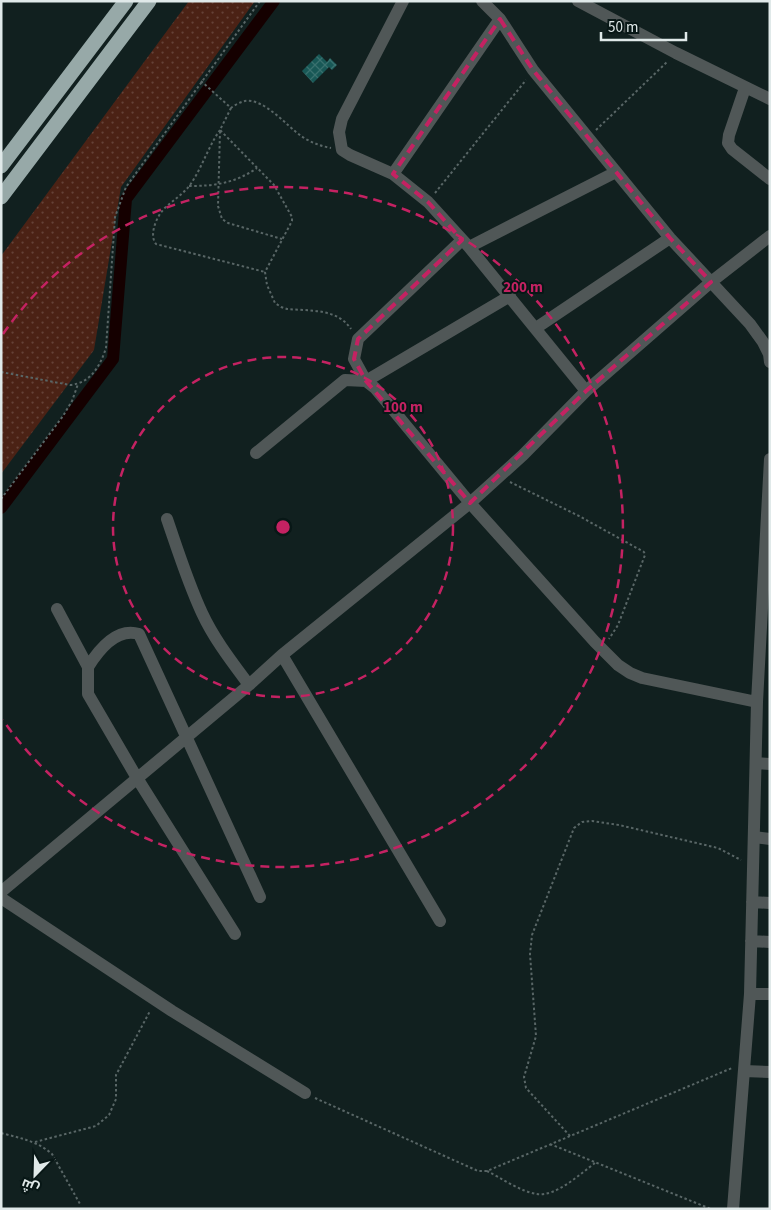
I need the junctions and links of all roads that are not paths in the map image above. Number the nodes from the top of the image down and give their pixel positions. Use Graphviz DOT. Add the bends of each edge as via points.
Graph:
graph roads {
  1 [pos="126,1"];
  2 [pos="150,1"];
  3 [pos="403,1"];
  4 [pos="482,1"];
  5 [pos="578,1"];
  6 [pos="500,19"];
  7 [pos="745,88"];
  8 [pos="770,99"];
  9 [pos="1,166"];
  10 [pos="616,172"];
  11 [pos="393,174"];
  12 [pos="770,179"];
  13 [pos="1,197"];
  14 [pos="770,236"];
  15 [pos="670,238"];
  16 [pos="466,244"];
  17 [pos="711,282"];
  18 [pos="510,296"];
  19 [pos="536,328"];
  20 [pos="770,362"];
  21 [pos="366,381"];
  22 [pos="586,391"];
  23 [pos="256,452"];
  24 [pos="770,460"];
  25 [pos="470,503"];
  26 [pos="167,519"];
  27 [pos="768,539"];
  28 [pos="57,609"];
  29 [pos="282,655"];
  30 [pos="88,667"];
  31 [pos="248,685"];
  32 [pos="758,702"];
  33 [pos="185,736"];
  34 [pos="756,763"];
  35 [pos="770,764"];
  36 [pos="137,778"];
  37 [pos="754,837"];
  38 [pos="770,838"];
  39 [pos="1,892"];
  40 [pos="260,897"];
  41 [pos="1,898"];
  42 [pos="752,902"];
  43 [pos="770,903"];
  44 [pos="440,921"];
  45 [pos="235,934"];
  46 [pos="751,941"];
  47 [pos="770,942"];
  48 [pos="750,994"];
  49 [pos="770,994"];
  50 [pos="745,1067"];
  51 [pos="770,1072"];
  52 [pos="305,1093"];
  53 [pos="733,1209"];
  1 -- 9 [label="highway"];
  2 -- 13 [label="highway"];
  3 -- 11 [label="street" via="342,120 339,132 342,150"];
  4 -- 6 [label="street"];
  5 -- 7 [label="street"];
  6 -- 10 [label="street" via="533,70"];
  6 -- 11 [label="street"];
  7 -- 8 [label="street"];
  7 -- 12 [label="street" via="728,143"];
  10 -- 15 [label="street"];
  10 -- 16 [label="street"];
  11 -- 16 [label="street" via="428,202"];
  14 -- 17 [label="street"];
  15 -- 17 [label="street"];
  15 -- 19 [label="street"];
  16 -- 18 [label="street"];
  16 -- 21 [label="street" via="358,339 354,358"];
  17 -- 20 [label="street" via="754,330 769,354"];
  17 -- 22 [label="street"];
  18 -- 19 [label="street"];
  18 -- 21 [label="street"];
  19 -- 22 [label="street"];
  21 -- 23 [label="street" via="345,380"];
  21 -- 25 [label="street"];
  22 -- 25 [label="street"];
  24 -- 27 [label="street"];
  25 -- 29 [label="street"];
  25 -- 32 [label="street" via="600,647 624,669 642,678"];
  26 -- 31 [label="street" via="203,615"];
  27 -- 32 [label="street"];
  28 -- 30 [label="street"];
  29 -- 31 [label="street"];
  29 -- 44 [label="street"];
  30 -- 33 [label="street" via="109,641 122,635 139,634"];
  30 -- 36 [label="street" via="88,694"];
  31 -- 33 [label="street"];
  32 -- 34 [label="street"];
  33 -- 36 [label="street"];
  33 -- 40 [label="street"];
  34 -- 35 [label="street"];
  34 -- 37 [label="street"];
  36 -- 39 [label="street"];
  36 -- 45 [label="street"];
  37 -- 38 [label="street"];
  37 -- 42 [label="street"];
  41 -- 52 [label="street"];
  42 -- 43 [label="street"];
  42 -- 46 [label="street"];
  46 -- 47 [label="street"];
  46 -- 48 [label="street"];
  48 -- 49 [label="street"];
  48 -- 50 [label="street"];
  50 -- 51 [label="street"];
  50 -- 53 [label="street"];
}
